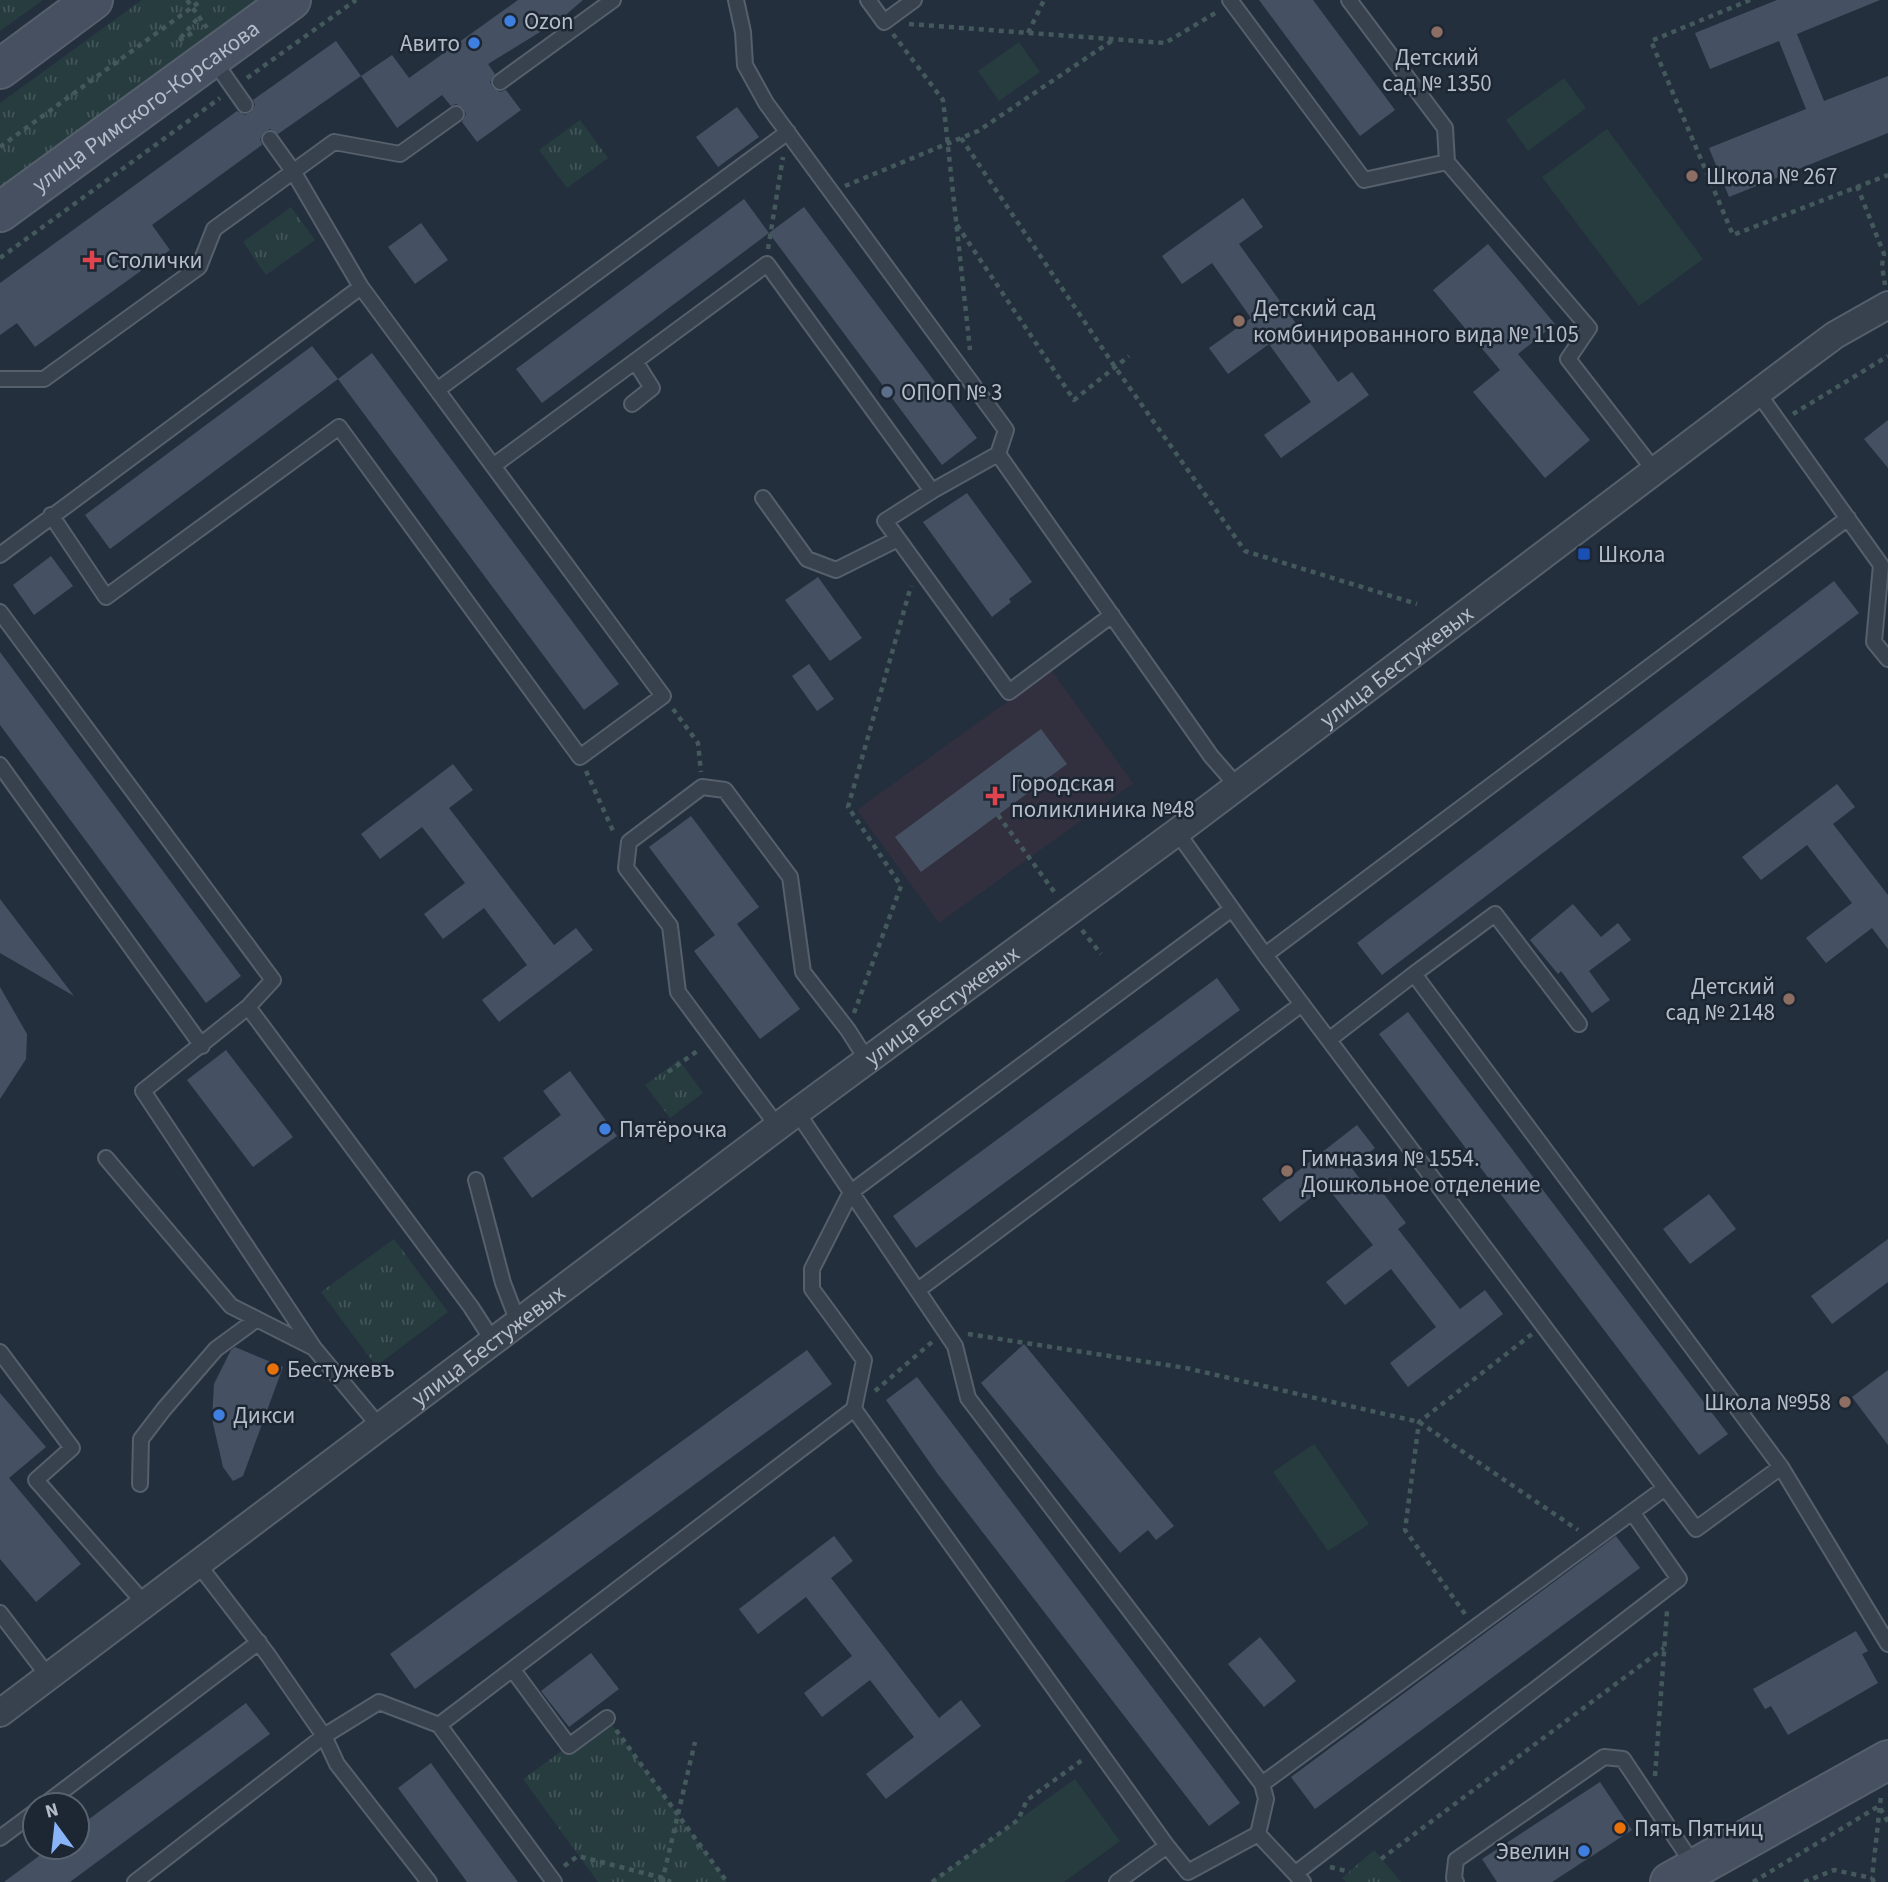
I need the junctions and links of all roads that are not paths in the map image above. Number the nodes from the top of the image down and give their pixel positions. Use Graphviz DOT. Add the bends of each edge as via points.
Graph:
graph roads {
  1 [pos="93,0"];
  2 [pos="290,0"];
  3 [pos="613,0"];
  4 [pos="736,0"];
  5 [pos="868,0"];
  6 [pos="914,0"];
  7 [pos="1349,0"];
  8 [pos="1231,1"];
  9 [pos="211,57"];
  10 [pos="0,69"];
  11 [pos="500,82"];
  12 [pos="245,105"];
  13 [pos="456,114"];
  14 [pos="788,132"];
  15 [pos="270,139"];
  16 [pos="1447,162"];
  17 [pos="292,171"];
  18 [pos="0,212"];
  19 [pos="361,287"];
  20 [pos="1887,297"];
  21 [pos="635,361"];
  22 [pos="0,379"];
  23 [pos="437,390"];
  24 [pos="1758,393"];
  25 [pos="632,404"];
  26 [pos="998,454"];
  27 [pos="494,466"];
  28 [pos="1654,470"];
  29 [pos="932,491"];
  30 [pos="763,498"];
  31 [pos="51,515"];
  32 [pos="1848,518"];
  33 [pos="898,539"];
  34 [pos="0,555"];
  35 [pos="1884,562"];
  36 [pos="0,612"];
  37 [pos="1112,615"];
  38 [pos="1888,659"];
  39 [pos="0,765"];
  40 [pos="1238,787"];
  41 [pos="1177,832"];
  42 [pos="1232,909"];
  43 [pos="1265,955"];
  44 [pos="1414,974"];
  45 [pos="1302,1004"];
  46 [pos="248,1007"];
  47 [pos="1579,1024"];
  48 [pos="1330,1039"];
  49 [pos="202,1046"];
  50 [pos="867,1060"];
  51 [pos="787,1119"];
  52 [pos="106,1158"];
  53 [pos="476,1180"];
  54 [pos="851,1192"];
  55 [pos="918,1290"];
  56 [pos="257,1319"];
  57 [pos="518,1322"];
  58 [pos="493,1341"];
  59 [pos="314,1348"];
  60 [pos="0,1352"];
  61 [pos="854,1409"];
  62 [pos="379,1426"];
  63 [pos="1781,1467"];
  64 [pos="140,1484"];
  65 [pos="1665,1488"];
  66 [pos="1632,1512"];
  67 [pos="198,1563"];
  68 [pos="145,1604"];
  69 [pos="0,1613"];
  70 [pos="259,1642"];
  71 [pos="1888,1644"];
  72 [pos="513,1670"];
  73 [pos="48,1676"];
  74 [pos="0,1713"];
  75 [pos="607,1718"];
  76 [pos="439,1725"];
  77 [pos="324,1736"];
  78 [pos="1886,1773"];
  79 [pos="1262,1784"];
  80 [pos="62,1791"];
  81 [pos="21,1822"];
  82 [pos="1258,1834"];
  83 [pos="0,1838"];
  84 [pos="1167,1846"];
  85 [pos="1683,1874"];
  86 [pos="1192,1877"];
  87 [pos="1299,1878"];
  88 [pos="552,1879"];
  89 [pos="135,1882"];
  90 [pos="429,1882"];
  91 [pos="1117,1882"];
  92 [pos="1456,1882"];
  1 -- 10 [label="street"];
  2 -- 9 [label="street, улица Римского-Корсакова"];
  3 -- 11 [label="lane"];
  4 -- 14 [label="lane" via="745,65"];
  5 -- 6 [label="lane" via="884,22"];
  7 -- 16 [label="lane" via="1445,128"];
  8 -- 16 [label="lane" via="1364,180"];
  9 -- 12 [label="lane"];
  9 -- 18 [label="street, улица Римского-Корсакова"];
  13 -- 17 [label="lane" via="400,154 334,142"];
  14 -- 23 [label="lane"];
  14 -- 26 [label="lane" via="1006,430"];
  15 -- 17 [label="lane"];
  16 -- 28 [label="lane" via="1589,328 1568,359"];
  17 -- 19 [label="lane"];
  17 -- 22 [label="lane" via="214,229 199,267 44,379"];
  19 -- 23 [label="lane"];
  19 -- 31 [label="lane"];
  20 -- 24 [label="street, улица Бестужевых"];
  21 -- 25 [label="lane" via="652,388"];
  21 -- 27 [label="lane"];
  21 -- 29 [label="lane" via="767,264"];
  23 -- 27 [label="lane"];
  24 -- 28 [label="street, улица Бестужевых"];
  24 -- 32 [label="lane"];
  26 -- 29 [label="lane"];
  26 -- 37 [label="lane"];
  27 -- 31 [label="lane" via="663,696 580,757 339,427 106,597"];
  28 -- 40 [label="street, улица Бестужевых"];
  29 -- 33 [label="lane" via="885,521"];
  30 -- 33 [label="lane" via="807,559 836,570"];
  31 -- 34 [label="lane"];
  32 -- 35 [label="lane"];
  32 -- 43 [label="lane"];
  33 -- 37 [label="lane" via="1009,692"];
  35 -- 38 [label="lane" via="1874,642"];
  36 -- 46 [label="lane" via="273,980"];
  37 -- 40 [label="lane"];
  39 -- 49 [label="lane"];
  40 -- 41 [label="street, улица Бестужевых"];
  41 -- 42 [label="lane"];
  41 -- 50 [label="street, улица Бестужевых"];
  42 -- 43 [label="lane"];
  42 -- 54 [label="lane"];
  43 -- 45 [label="lane"];
  44 -- 47 [label="lane" via="1495,914"];
  44 -- 48 [label="lane"];
  44 -- 63 [label="lane"];
  45 -- 48 [label="lane"];
  45 -- 55 [label="lane"];
  46 -- 49 [label="lane"];
  46 -- 58 [label="lane"];
  48 -- 65 [label="lane"];
  49 -- 59 [label="lane" via="142,1091"];
  50 -- 51 [label="street, улица Бестужевых"];
  50 -- 51 [label="lane" via="803,972 790,877 725,790 702,787 629,842 626,868 670,926 678,992 712,1040"];
  51 -- 54 [label="lane"];
  51 -- 57 [label="street, улица Бестужевых"];
  52 -- 56 [label="lane" via="231,1306"];
  53 -- 57 [label="lane"];
  54 -- 55 [label="lane"];
  54 -- 61 [label="lane" via="812,1269 812,1289 864,1360"];
  55 -- 79 [label="lane" via="956,1346 968,1398"];
  56 -- 59 [label="lane"];
  56 -- 64 [label="lane" via="216,1349 141,1439"];
  57 -- 58 [label="street, улица Бестужевых"];
  58 -- 62 [label="street, улица Бестужевых"];
  59 -- 62 [label="lane"];
  60 -- 68 [label="lane" via="72,1448 36,1480"];
  61 -- 72 [label="lane"];
  61 -- 84 [label="lane"];
  62 -- 67 [label="street, улица Бестужевых"];
  63 -- 65 [label="lane" via="1696,1529"];
  63 -- 71 [label="lane"];
  65 -- 66 [label="lane"];
  66 -- 79 [label="lane"];
  66 -- 87 [label="lane" via="1679,1579"];
  67 -- 68 [label="street, улица Бестужевых"];
  67 -- 70 [label="lane"];
  68 -- 73 [label="street, улица Бестужевых"];
  69 -- 73 [label="lane"];
  70 -- 77 [label="lane"];
  70 -- 80 [label="lane"];
  72 -- 75 [label="lane" via="569,1746"];
  72 -- 76 [label="lane"];
  73 -- 74 [label="street, улица Бестужевых"];
  76 -- 77 [label="lane" via="379,1702"];
  76 -- 88 [label="lane"];
  77 -- 89 [label="lane"];
  77 -- 90 [label="lane" via="337,1764"];
  78 -- 85 [label="street"];
  79 -- 82 [label="lane" via="1266,1799"];
  81 -- 83 [label="lane"];
  82 -- 86 [label="lane"];
  82 -- 87 [label="lane"];
  84 -- 86 [label="lane"];
  84 -- 91 [label="lane"];
  85 -- 92 [label="lane" via="1653,1802 1623,1759 1604,1757 1456,1860"];
}
